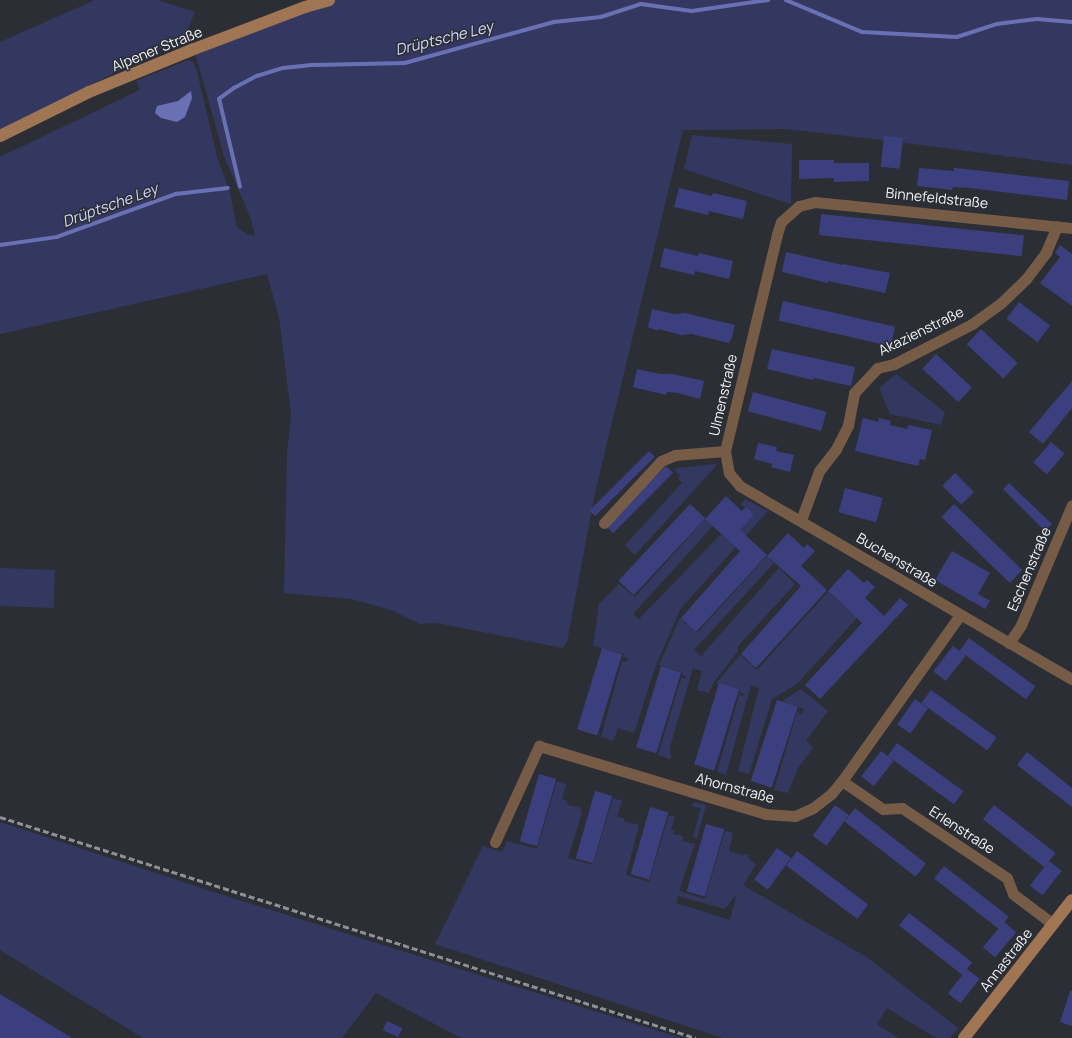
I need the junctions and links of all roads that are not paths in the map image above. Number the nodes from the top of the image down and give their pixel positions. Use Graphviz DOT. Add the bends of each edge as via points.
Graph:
graph roads {
  1 [pos="329,0"];
  2 [pos="0,136"];
  3 [pos="799,206"];
  4 [pos="1057,226"];
  5 [pos="1072,228"];
  6 [pos="725,452"];
  7 [pos="1072,504"];
  8 [pos="801,520"];
  9 [pos="604,523"];
  10 [pos="960,615"];
  11 [pos="1009,643"];
  12 [pos="1072,679"];
  13 [pos="842,781"];
  14 [pos="495,842"];
  15 [pos="1072,900"];
  16 [pos="1053,924"];
  17 [pos="964,1038"];
  1 -- 2 [label="street, Alpener Straße" via="194,49 96,89"];
  3 -- 4 [label="street, Binnefeldstraße" via="814,202"];
  3 -- 6 [label="street, Ulmenstraße" via="781,222 776,234"];
  4 -- 5 [label="street, Binnefeldstraße"];
  4 -- 8 [label="street, Akazienstraße" via="1046,252 1026,279 1000,303 972,324 894,364 877,368 854,394 848,425 836,450 819,471"];
  6 -- 8 [label="street, Buchenstraße" via="729,473 740,486"];
  6 -- 9 [label="street, Ulmenstraße" via="675,455 661,460"];
  7 -- 11 [label="street, Eschenstraße" via="1021,625"];
  8 -- 10 [label="street, Buchenstraße"];
  10 -- 11 [label="street, Buchenstraße"];
  10 -- 13 [label="street, Ahornstraße"];
  11 -- 12 [label="street, Buchenstraße"];
  13 -- 14 [label="street, Ahornstraße" via="831,794 813,808 795,816 765,814 539,746"];
  13 -- 16 [label="street, Erlenstraße" via="883,809 902,808 1007,878 1013,894"];
  15 -- 16 [label="street, Annastraße"];
  16 -- 17 [label="street, Annastraße"];
}
